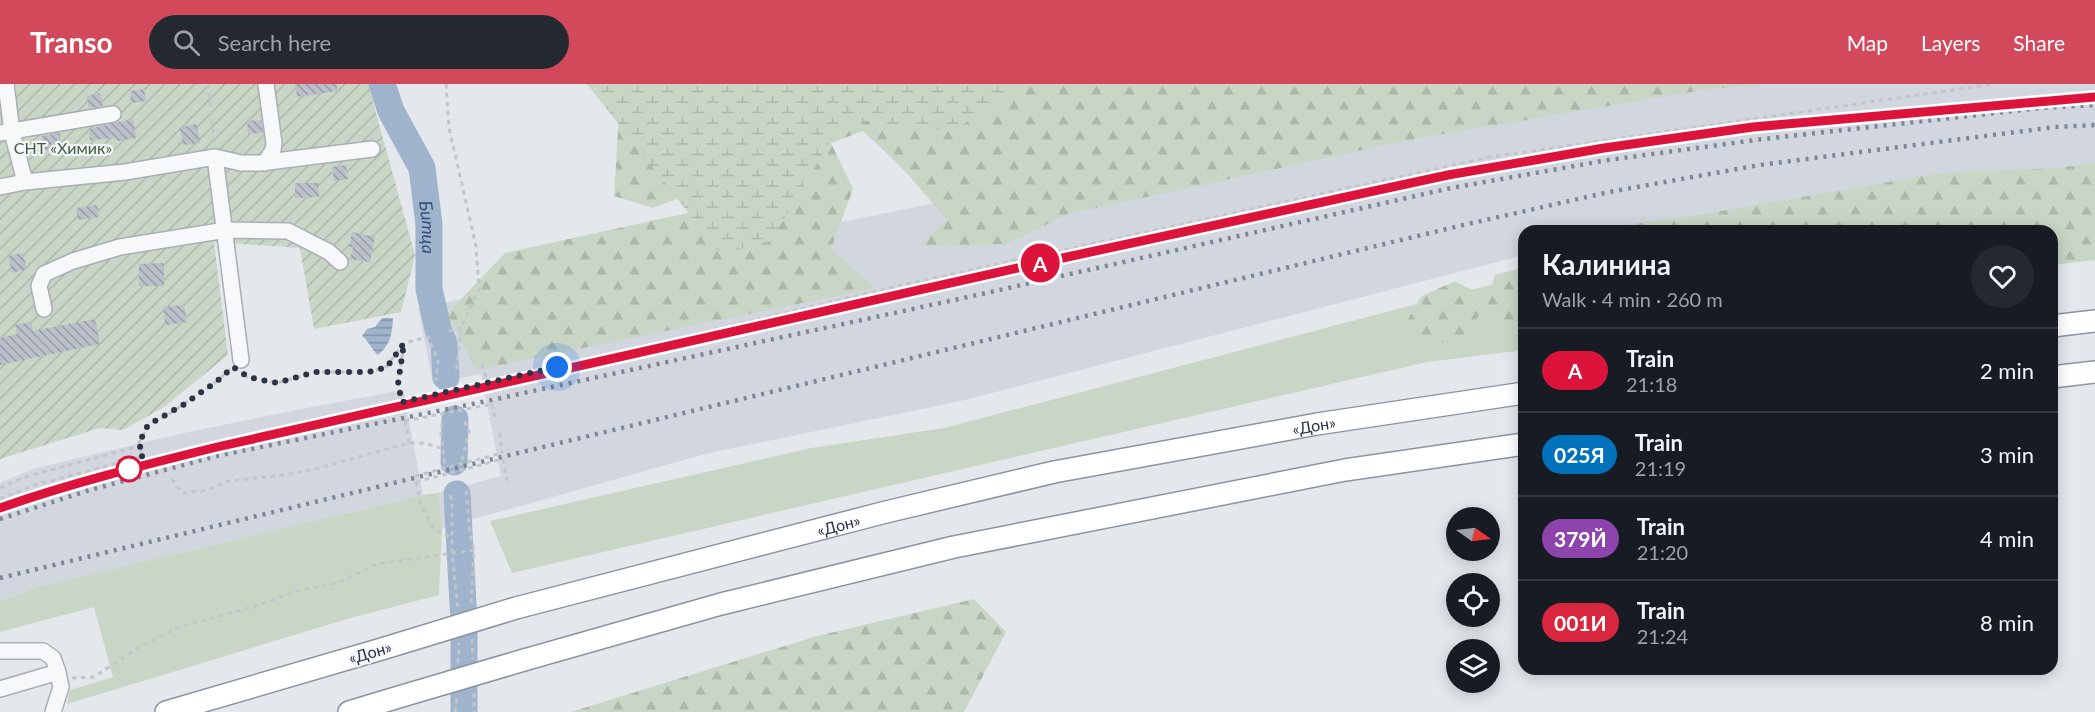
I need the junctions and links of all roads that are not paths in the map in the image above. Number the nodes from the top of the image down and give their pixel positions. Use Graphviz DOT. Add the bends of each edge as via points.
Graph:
graph roads {
  1 [pos="6,84"];
  2 [pos="266,84"];
  3 [pos="113,114"];
  4 [pos="6,133"];
  5 [pos="372,149"];
  6 [pos="215,157"];
  7 [pos="265,163"];
  8 [pos="25,182"];
  9 [pos="0,187"];
  10 [pos="226,230"];
  11 [pos="340,262"];
  12 [pos="44,309"];
  13 [pos="2095,321"];
  14 [pos="2058,325"];
  15 [pos="237,363"];
  16 [pos="2095,372"];
  17 [pos="2058,376"];
  18 [pos="1518,394"];
  19 [pos="1518,445"];
  20 [pos="0,651"];
  21 [pos="58,672"];
  22 [pos="0,689"];
  23 [pos="53,712"];
  24 [pos="166,712"];
  25 [pos="349,712"];
  1 -- 4 [label="lane"];
  2 -- 7 [label="lane" via="273,150"];
  3 -- 4 [label="lane"];
  4 -- 8 [label="lane"];
  5 -- 7 [label="lane"];
  6 -- 7 [label="lane"];
  6 -- 8 [label="lane" via="125,172"];
  6 -- 10 [label="lane"];
  8 -- 9 [label="lane"];
  10 -- 11 [label="lane" via="288,231"];
  10 -- 12 [label="lane" via="120,247 73,261 44,274 39,286"];
  10 -- 15 [label="lane"];
  13 -- 14 [label="highway"];
  16 -- 17 [label="highway"];
  18 -- 24 [label="highway, «Дон», bridge" via="1317,424 1054,472 516,608"];
  19 -- 25 [label="highway, bridge" via="1345,470 954,547 721,604"];
  20 -- 21 [label="lane" via="43,651 53,658"];
  21 -- 22 [label="lane"];
  21 -- 23 [label="lane" via="61,687"];
}
